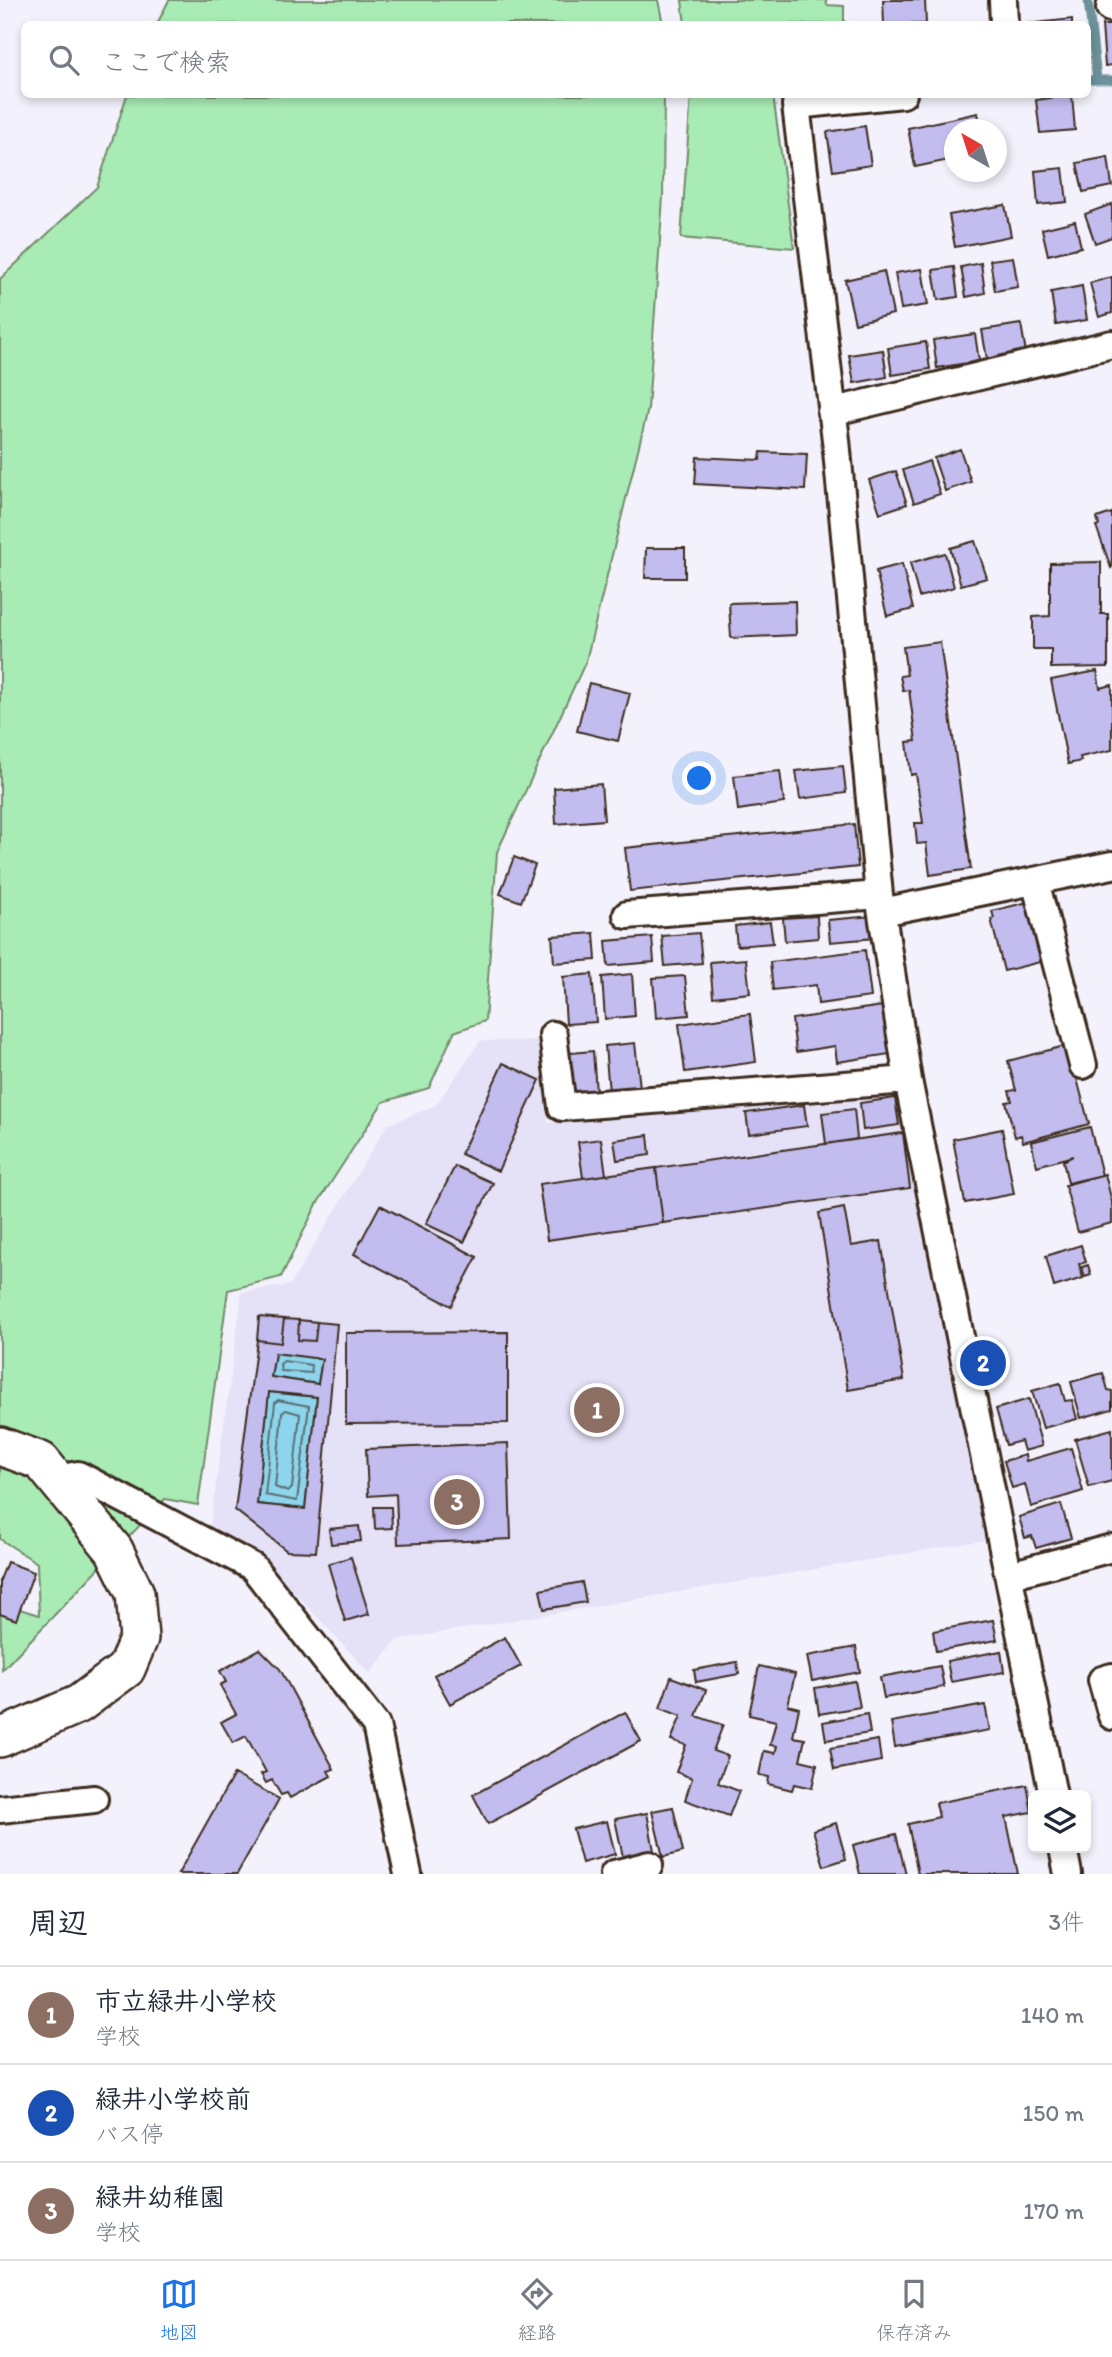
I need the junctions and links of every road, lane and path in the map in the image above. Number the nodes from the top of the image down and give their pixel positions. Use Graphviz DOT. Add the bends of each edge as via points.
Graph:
graph roads {
  1 [pos="1003,0"];
  2 [pos="1004,21"];
  3 [pos="864,98"];
  4 [pos="1112,344"];
  5 [pos="831,412"];
  6 [pos="1112,865"];
  7 [pos="1035,881"];
  8 [pos="881,903"];
  9 [pos="627,915"];
  10 [pos="553,1035"];
  11 [pos="1083,1065"];
  12 [pos="908,1080"];
  13 [pos="0,1446"];
  14 [pos="58,1479"];
  15 [pos="1112,1548"];
  16 [pos="1010,1575"];
  17 [pos="1112,1677"];
  18 [pos="1112,1716"];
  19 [pos="0,1738"];
  20 [pos="1052,1790"];
  21 [pos="94,1799"];
  22 [pos="0,1809"];
  23 [pos="1064,1853"];
  24 [pos="649,1865"];
  25 [pos="408,1874"];
  26 [pos="614,1874"];
  27 [pos="1068,1874"];
  1 -- 2 [label="street"];
  3 -- 5 [label="street" via="796,105"];
  4 -- 5 [label="street"];
  5 -- 8 [label="street"];
  6 -- 7 [label="street"];
  7 -- 8 [label="street"];
  7 -- 11 [label="street"];
  8 -- 9 [label="street"];
  8 -- 12 [label="street"];
  10 -- 12 [label="street" via="562,1107"];
  12 -- 16 [label="street"];
  13 -- 14 [label="street" via="41,1461"];
  14 -- 19 [label="street" via="114,1550 135,1593 139,1638 126,1669 79,1704"];
  14 -- 25 [label="street" via="78,1475 253,1567 376,1725"];
  15 -- 16 [label="street"];
  16 -- 20 [label="street"];
  17 -- 18 [label="street" via="1102,1680"];
  21 -- 22 [label="street"];
  23 -- 27 [label="street"];
  24 -- 26 [label="street"];
}
